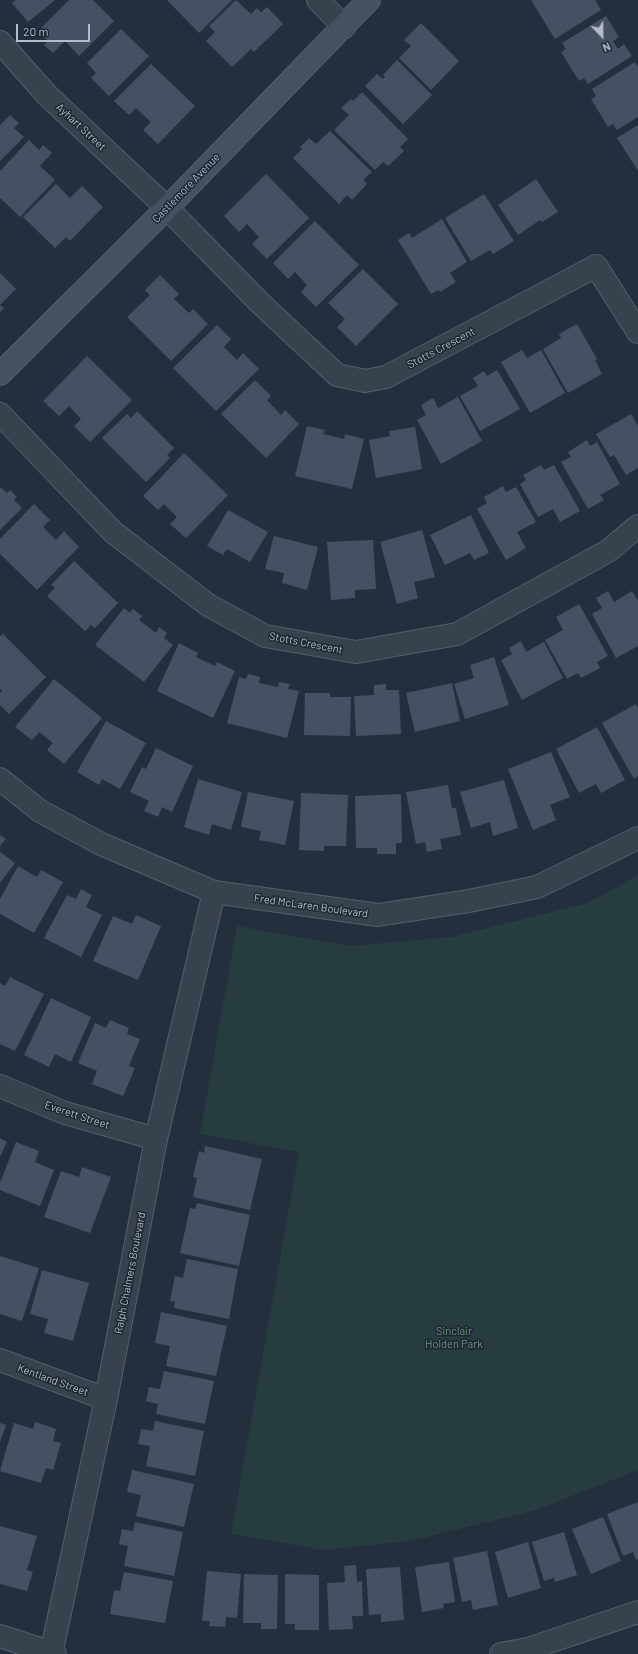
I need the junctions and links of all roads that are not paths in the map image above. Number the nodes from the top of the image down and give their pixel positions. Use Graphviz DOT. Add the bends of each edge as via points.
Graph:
graph roads {
  1 [pos="318,0"];
  2 [pos="369,0"];
  3 [pos="344,27"];
  4 [pos="0,42"];
  5 [pos="167,208"];
  6 [pos="638,332"];
  7 [pos="0,374"];
  8 [pos="0,414"];
  9 [pos="638,526"];
  10 [pos="0,779"];
  11 [pos="638,838"];
  12 [pos="214,892"];
  13 [pos="0,1086"];
  14 [pos="156,1139"];
  15 [pos="0,1360"];
  16 [pos="106,1399"];
  17 [pos="638,1612"];
  18 [pos="0,1636"];
  19 [pos="52,1654"];
  20 [pos="501,1654"];
  1 -- 3 [label="street"];
  2 -- 3 [label="street, Castlemore Avenue"];
  3 -- 5 [label="street, Castlemore Avenue"];
  4 -- 5 [label="street, Ayhart Street" via="47,95"];
  5 -- 6 [label="street, Stotts Crescent" via="260,304 337,375 365,381 386,377 596,266"];
  5 -- 7 [label="street, Castlemore Avenue"];
  8 -- 9 [label="street, Stotts Crescent" via="114,532 208,605 265,636 356,652 458,634 608,551"];
  10 -- 12 [label="street, Fred McLaren Boulevard" via="40,811 101,844"];
  11 -- 12 [label="street, Fred McLaren Boulevard" via="537,887 378,915"];
  12 -- 14 [label="street, Ralph Chalmers Boulevard"];
  13 -- 14 [label="street, Everett Street" via="65,1113"];
  14 -- 16 [label="street, Ralph Chalmers Boulevard"];
  15 -- 16 [label="street, Kentland Street"];
  16 -- 19 [label="street, Ralph Chalmers Boulevard"];
  17 -- 20 [label="street" via="528,1649"];
  18 -- 19 [label="street"];
}
